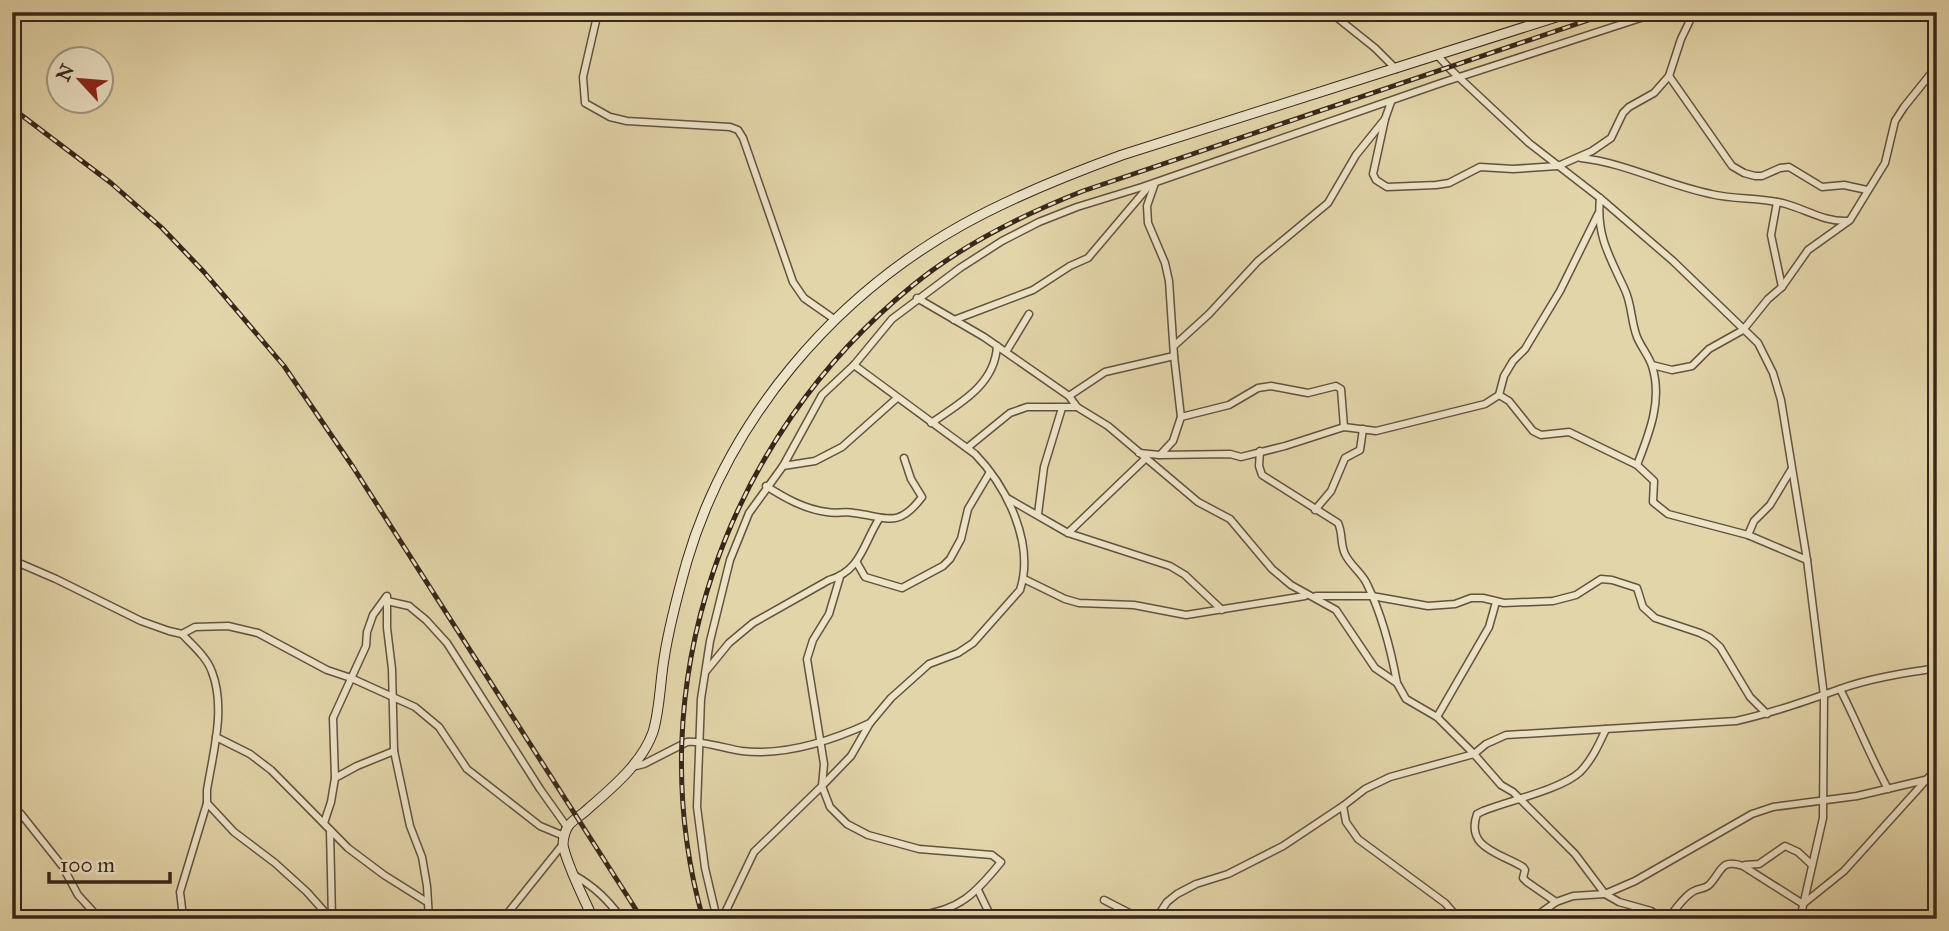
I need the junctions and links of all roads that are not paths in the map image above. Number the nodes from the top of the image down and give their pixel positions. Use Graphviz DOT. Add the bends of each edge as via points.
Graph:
graph roads {
  1 [pos="598,12"];
  2 [pos="1330,12"];
  3 [pos="1659,12"];
  4 [pos="1694,12"];
  5 [pos="1566,13"];
  6 [pos="1438,56"];
  7 [pos="1937,66"];
  8 [pos="1396,69"];
  9 [pos="1669,76"];
  10 [pos="1460,78"];
  11 [pos="1391,102"];
  12 [pos="1385,119"];
  13 [pos="1580,158"];
  14 [pos="1558,166"];
  15 [pos="1153,184"];
  16 [pos="1867,190"];
  17 [pos="1600,198"];
  18 [pos="1777,202"];
  19 [pos="1598,214"];
  20 [pos="1850,220"];
  21 [pos="1782,288"];
  22 [pos="917,299"];
  23 [pos="1029,314"];
  24 [pos="834,319"];
  25 [pos="954,320"];
  26 [pos="1743,330"];
  27 [pos="1175,345"];
  28 [pos="997,346"];
  29 [pos="1006,352"];
  30 [pos="1174,356"];
  31 [pos="854,365"];
  32 [pos="1652,365"];
  33 [pos="1499,395"];
  34 [pos="1069,396"];
  35 [pos="897,398"];
  36 [pos="1077,407"];
  37 [pos="1062,408"];
  38 [pos="1181,417"];
  39 [pos="931,423"];
  40 [pos="1344,427"];
  41 [pos="1363,429"];
  42 [pos="967,449"];
  43 [pos="1260,451"];
  44 [pos="1138,453"];
  45 [pos="1160,455"];
  46 [pos="904,458"];
  47 [pos="1145,459"];
  48 [pos="783,466"];
  49 [pos="1637,466"];
  50 [pos="1791,470"];
  51 [pos="990,472"];
  52 [pos="766,486"];
  53 [pos="1005,497"];
  54 [pos="1315,510"];
  55 [pos="1038,514"];
  56 [pos="879,519"];
  57 [pos="1068,533"];
  58 [pos="1748,535"];
  59 [pos="12,560"];
  60 [pos="1807,561"];
  61 [pos="857,563"];
  62 [pos="840,577"];
  63 [pos="1024,579"];
  64 [pos="1310,596"];
  65 [pos="1372,596"];
  66 [pos="387,601"];
  67 [pos="1496,602"];
  68 [pos="1222,610"];
  69 [pos="182,634"];
  70 [pos="1937,668"];
  71 [pos="705,671"];
  72 [pos="351,678"];
  73 [pos="1397,683"];
  74 [pos="1840,689"];
  75 [pos="1825,696"];
  76 [pos="393,697"];
  77 [pos="1767,714"];
  78 [pos="1437,717"];
  79 [pos="870,723"];
  80 [pos="1606,729"];
  81 [pos="216,737"];
  82 [pos="819,742"];
  83 [pos="699,743"];
  84 [pos="394,751"];
  85 [pos="1474,754"];
  86 [pos="630,768"];
  87 [pos="1937,768"];
  88 [pos="335,779"];
  89 [pos="1925,780"];
  90 [pos="822,786"];
  91 [pos="1888,789"];
  92 [pos="1519,797"];
  93 [pos="1825,799"];
  94 [pos="207,803"];
  95 [pos="12,806"];
  96 [pos="1343,806"];
  97 [pos="324,823"];
  98 [pos="330,830"];
  99 [pos="565,836"];
  100 [pos="1812,865"];
  101 [pos="1743,866"];
  102 [pos="575,875"];
  103 [pos="978,890"];
  104 [pos="1605,894"];
  105 [pos="1104,900"];
  106 [pos="427,902"];
  107 [pos="1556,902"];
  108 [pos="1803,904"];
  109 [pos="918,915"];
  110 [pos="100,919"];
  111 [pos="179,919"];
  112 [pos="331,919"];
  113 [pos="429,919"];
  114 [pos="503,919"];
  115 [pos="593,919"];
  116 [pos="622,919"];
  117 [pos="720,919"];
  118 [pos="992,919"];
  119 [pos="1140,919"];
  120 [pos="1156,919"];
  121 [pos="1459,919"];
  122 [pos="1532,919"];
  123 [pos="1662,919"];
  124 [pos="1668,919"];
  125 [pos="1800,919"];
  1 -- 24 [label="street" via="583,77 585,103 627,121 738,131 793,282 804,298"];
  2 -- 8 [label="street"];
  3 -- 10 [label="street"];
  4 -- 9 [label="street"];
  5 -- 6 [label="street"];
  6 -- 8 [label="street"];
  6 -- 10 [label="street"];
  7 -- 16 [label="street" via="1895,121 1885,163"];
  8 -- 24 [label="street" via="1122,155 1018,198 923,249"];
  9 -- 13 [label="street" via="1654,93 1623,113 1611,138"];
  9 -- 16 [label="street" via="1739,171 1762,176 1789,167 1822,187"];
  10 -- 11 [label="street"];
  10 -- 14 [label="street"];
  11 -- 12 [label="street"];
  11 -- 15 [label="street"];
  12 -- 14 [label="street" via="1373,174 1387,187 1449,183 1480,167"];
  12 -- 27 [label="street" via="1356,155 1328,203 1258,261"];
  13 -- 14 [label="street"];
  13 -- 18 [label="street" via="1604,161 1712,195"];
  14 -- 17 [label="street"];
  15 -- 22 [label="street" via="1040,222 1002,241"];
  15 -- 25 [label="street" via="1088,258 1033,290"];
  15 -- 27 [label="street" via="1148,223 1165,262"];
  16 -- 20 [label="street"];
  17 -- 19 [label="street"];
  17 -- 26 [label="street"];
  18 -- 20 [label="street" via="1832,220"];
  18 -- 21 [label="street" via="1771,235"];
  19 -- 32 [label="street" via="1609,259 1627,293 1637,338"];
  19 -- 33 [label="street" via="1560,291 1504,376"];
  20 -- 21 [label="street" via="1808,250"];
  21 -- 26 [label="street"];
  22 -- 25 [label="street"];
  22 -- 31 [label="street" via="879,331"];
  23 -- 29 [label="street"];
  24 -- 86 [label="street" via="762,406 706,507 671,627 654,728 648,745"];
  25 -- 28 [label="street"];
  26 -- 32 [label="street" via="1709,349 1692,366 1672,370"];
  26 -- 50 [label="street" via="1758,343 1777,383"];
  27 -- 30 [label="street"];
  28 -- 29 [label="street"];
  28 -- 39 [label="street" via="994,367 977,390"];
  29 -- 34 [label="street"];
  30 -- 34 [label="street" via="1105,372"];
  30 -- 38 [label="street"];
  31 -- 35 [label="street"];
  31 -- 48 [label="street" via="822,395"];
  32 -- 49 [label="street" via="1656,405"];
  33 -- 41 [label="street" via="1485,404 1376,431"];
  33 -- 49 [label="street" via="1534,432 1569,432"];
  34 -- 36 [label="street"];
  35 -- 39 [label="street"];
  35 -- 48 [label="street" via="842,447 815,461"];
  36 -- 37 [label="street"];
  36 -- 44 [label="street"];
  37 -- 42 [label="street" via="1027,407 1010,413"];
  37 -- 55 [label="street" via="1044,467"];
  38 -- 40 [label="street" via="1229,405 1258,387 1308,393 1336,386 1341,389"];
  38 -- 45 [label="street" via="1173,441"];
  39 -- 42 [label="street"];
  40 -- 41 [label="street"];
  40 -- 43 [label="street"];
  41 -- 54 [label="street" via="1360,450 1345,458 1331,491"];
  42 -- 51 [label="street"];
  43 -- 45 [label="street" via="1241,457"];
  43 -- 54 [label="street" via="1262,475"];
  44 -- 45 [label="street"];
  44 -- 47 [label="street"];
  46 -- 56 [label="street" via="922,497 901,517"];
  47 -- 57 [label="street"];
  47 -- 64 [label="street" via="1198,502 1230,519 1272,569"];
  48 -- 52 [label="street"];
  49 -- 58 [label="street" via="1654,481 1653,502 1660,510"];
  50 -- 58 [label="street"];
  50 -- 60 [label="street"];
  51 -- 53 [label="street"];
  51 -- 61 [label="street" via="968,509 956,550 943,566 897,588 865,577"];
  52 -- 56 [label="street" via="814,509"];
  52 -- 71 [label="street" via="730,560"];
  53 -- 55 [label="street"];
  53 -- 63 [label="street" via="1018,523"];
  54 -- 65 [label="street" via="1338,523 1343,550"];
  55 -- 57 [label="street"];
  56 -- 61 [label="street"];
  57 -- 68 [label="street" via="1170,566"];
  58 -- 60 [label="street"];
  59 -- 69 [label="street" via="141,621"];
  60 -- 75 [label="street"];
  61 -- 62 [label="street"];
  62 -- 71 [label="street" via="753,623"];
  62 -- 82 [label="street" via="830,614 807,659"];
  63 -- 68 [label="street" via="1079,603 1134,605 1186,615"];
  63 -- 79 [label="street" via="1020,590 973,643 929,664"];
  64 -- 65 [label="street"];
  64 -- 68 [label="street"];
  64 -- 73 [label="street" via="1331,605 1375,668"];
  65 -- 67 [label="street" via="1428,606 1471,598"];
  65 -- 73 [label="street"];
  66 -- 72 [label="street" via="387,596 373,615 366,646"];
  66 -- 76 [label="street"];
  66 -- 99 [label="street" via="409,606 447,643"];
  67 -- 77 [label="street" via="1553,601 1605,579 1634,585 1643,607 1655,618 1710,638"];
  67 -- 78 [label="street" via="1489,627"];
  69 -- 72 [label="street" via="195,627 228,626 258,633"];
  69 -- 81 [label="street" via="212,669"];
  70 -- 74 [label="street"];
  71 -- 83 [label="street"];
  72 -- 76 [label="street"];
  72 -- 88 [label="street" via="333,718"];
  73 -- 78 [label="street" via="1406,699"];
  74 -- 75 [label="street"];
  74 -- 91 [label="street"];
  75 -- 77 [label="street"];
  75 -- 93 [label="street"];
  76 -- 84 [label="street"];
  76 -- 99 [label="street" via="415,707 439,727 467,769 540,826"];
  77 -- 80 [label="street" via="1715,723"];
  78 -- 85 [label="street"];
  79 -- 82 [label="street"];
  79 -- 90 [label="street"];
  80 -- 85 [label="street" via="1506,735"];
  80 -- 92 [label="street" via="1588,763 1573,777"];
  81 -- 94 [label="street"];
  81 -- 97 [label="street" via="271,770"];
  82 -- 83 [label="street" via="789,750 745,751"];
  82 -- 90 [label="street"];
  83 -- 86 [label="street" via="683,743"];
  83 -- 117 [label="street" via="697,807 705,868"];
  84 -- 88 [label="street"];
  84 -- 106 [label="street" via="410,826 422,858"];
  85 -- 92 [label="street" via="1501,785"];
  85 -- 96 [label="street" via="1390,777"];
  86 -- 99 [label="street"];
  87 -- 89 [label="street"];
  88 -- 97 [label="street"];
  89 -- 91 [label="street"];
  89 -- 108 [label="street" via="1844,871"];
  90 -- 103 [label="street" via="839,817 868,835 919,849 992,855 1001,862"];
  90 -- 117 [label="street" via="754,852"];
  91 -- 93 [label="street"];
  92 -- 104 [label="street" via="1575,854"];
  92 -- 107 [label="street" via="1476,814 1474,836 1523,867 1523,878"];
  93 -- 100 [label="street"];
  93 -- 104 [label="street" via="1752,814 1662,868"];
  94 -- 111 [label="street" via="180,892"];
  94 -- 112 [label="street"];
  95 -- 110 [label="street"];
  96 -- 120 [label="street" via="1283,846 1177,894"];
  96 -- 121 [label="street" via="1346,822 1358,839"];
  97 -- 98 [label="street"];
  98 -- 106 [label="street" via="362,860"];
  98 -- 112 [label="street"];
  99 -- 102 [label="street"];
  99 -- 114 [label="street"];
  100 -- 101 [label="street" via="1785,846 1759,864"];
  100 -- 108 [label="street"];
  101 -- 108 [label="street"];
  101 -- 124 [label="street" via="1726,864 1709,885 1691,892"];
  102 -- 115 [label="street"];
  102 -- 116 [label="street" via="607,898"];
  103 -- 109 [label="street" via="939,913"];
  103 -- 118 [label="street"];
  104 -- 107 [label="street"];
  104 -- 123 [label="street"];
  105 -- 119 [label="street"];
  106 -- 113 [label="street"];
  107 -- 122 [label="street"];
  108 -- 125 [label="street"];
}
